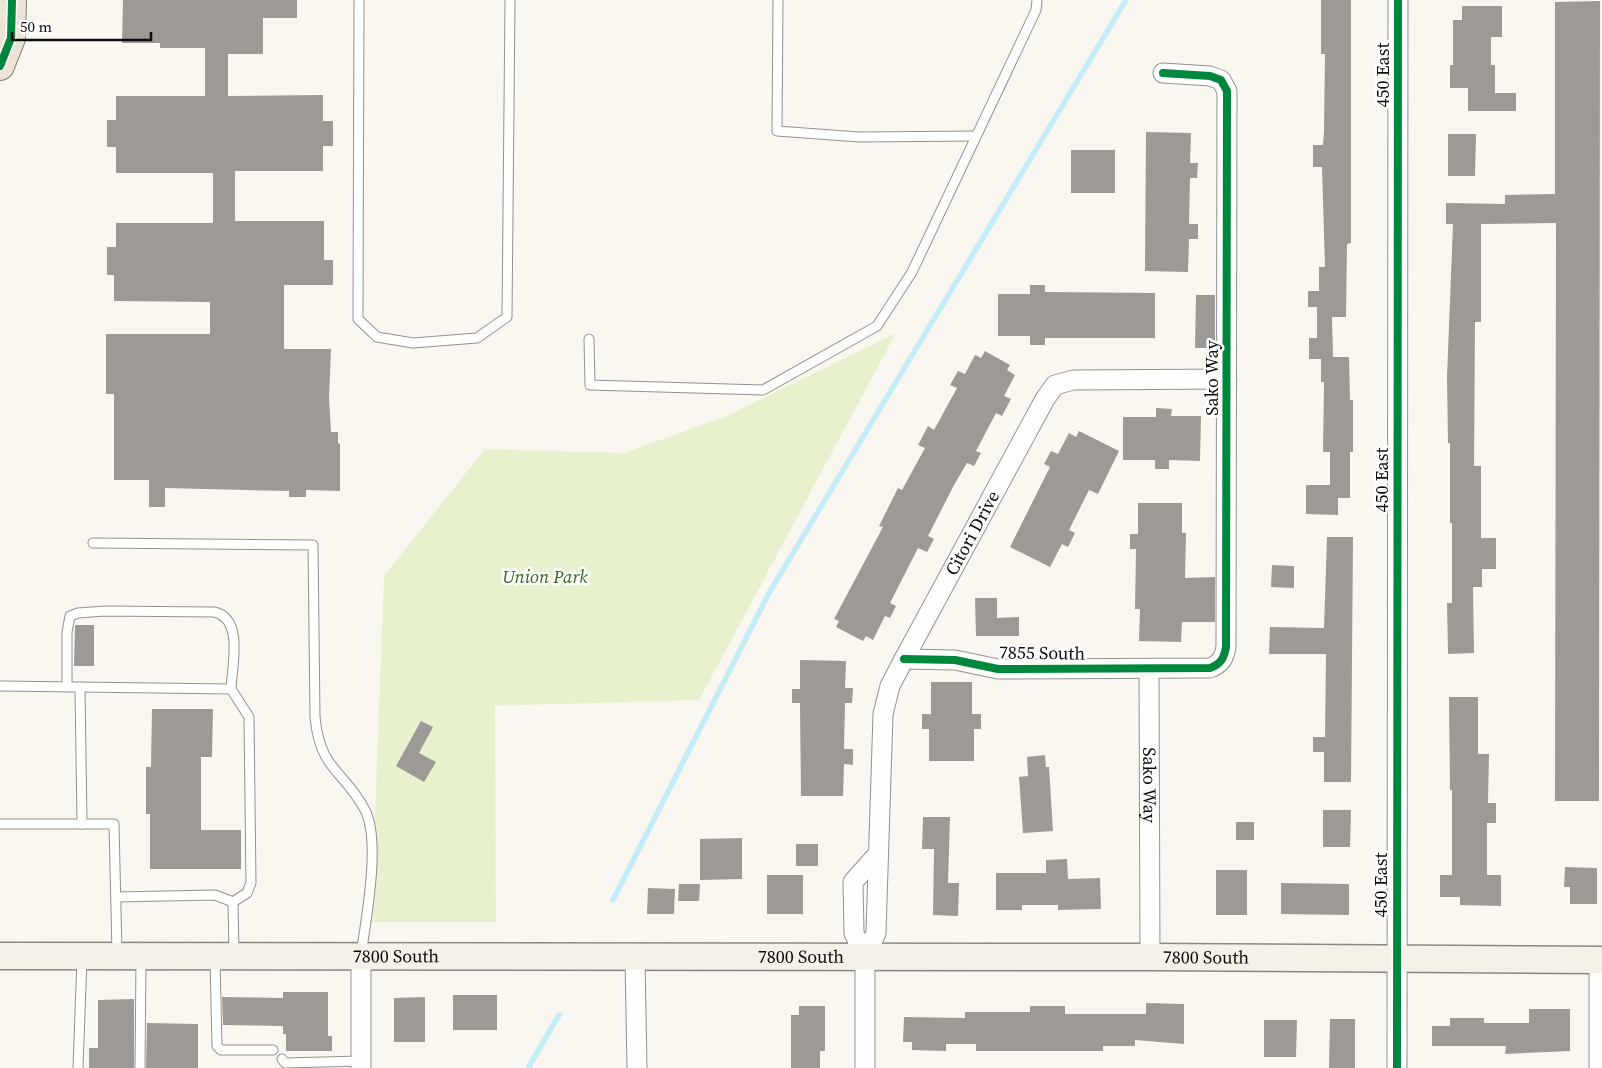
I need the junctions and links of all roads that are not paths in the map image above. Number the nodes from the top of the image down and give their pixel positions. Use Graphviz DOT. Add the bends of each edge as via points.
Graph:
graph roads {
  1 [pos="12,0"];
  2 [pos="359,0"];
  3 [pos="510,0"];
  4 [pos="778,0"];
  5 [pos="1037,0"];
  6 [pos="1398,0"];
  7 [pos="0,66"];
  8 [pos="1162,73"];
  9 [pos="976,136"];
  10 [pos="589,339"];
  11 [pos="1227,379"];
  12 [pos="93,543"];
  13 [pos="904,659"];
  14 [pos="1149,669"];
  15 [pos="0,686"];
  16 [pos="67,687"];
  17 [pos="80,687"];
  18 [pos="231,689"];
  19 [pos="0,824"];
  20 [pos="82,824"];
  21 [pos="116,897"];
  22 [pos="233,902"];
  23 [pos="0,956"];
  24 [pos="82,956"];
  25 [pos="129,956"];
  26 [pos="224,956"];
  27 [pos="361,957"];
  28 [pos="635,957"];
  29 [pos="1150,957"];
  30 [pos="865,958"];
  31 [pos="1396,960"];
  32 [pos="1600,960"];
  33 [pos="273,1050"];
  34 [pos="282,1059"];
  35 [pos="361,1065"];
  36 [pos="78,1068"];
  37 [pos="140,1068"];
  38 [pos="637,1068"];
  39 [pos="865,1068"];
  40 [pos="1397,1068"];
  41 [pos="1599,1068"];
  1 -- 7 [label="main road" via="11,38"];
  2 -- 3 [label="lane" via="358,319 377,337 413,343 477,338 507,316"];
  4 -- 9 [label="lane" via="778,130 859,137"];
  5 -- 9 [label="lane" via="1036,10"];
  6 -- 31 [label="street, 450 East"];
  8 -- 11 [label="street, Sako Way" via="1210,76 1221,80 1227,91"];
  9 -- 10 [label="lane" via="912,272 877,326 764,390 590,385"];
  11 -- 13 [label="street, Citori Drive" via="1073,380 1055,385"];
  11 -- 14 [label="street, Sako Way" via="1224,657 1218,665 1210,668"];
  12 -- 27 [label="lane" via="313,545 315,717 319,745 325,758 361,803 371,827 371,878"];
  13 -- 14 [label="street, 7855 South" via="955,660 998,669"];
  13 -- 30 [label="street, Citori Drive" via="890,686 883,714 876,933"];
  14 -- 29 [label="street, Sako Way"];
  15 -- 16 [label="lane"];
  16 -- 17 [label="lane"];
  16 -- 18 [label="lane" via="70,616 105,612 214,612 229,620 233,630"];
  17 -- 18 [label="lane"];
  17 -- 20 [label="lane"];
  18 -- 22 [label="lane" via="249,717 251,873 247,893"];
  19 -- 20 [label="lane"];
  20 -- 21 [label="lane" via="114,824"];
  21 -- 22 [label="lane" via="215,895"];
  21 -- 25 [label="lane"];
  22 -- 26 [label="lane"];
  23 -- 24 [label="main road, 7800 South"];
  24 -- 25 [label="main road, 7800 South"];
  24 -- 36 [label="lane"];
  25 -- 26 [label="main road, 7800 South"];
  25 -- 37 [label="lane"];
  26 -- 27 [label="main road, 7800 South"];
  26 -- 33 [label="lane" via="216,1046 222,1050"];
  27 -- 28 [label="main road, 7800 South"];
  27 -- 35 [label="street"];
  28 -- 30 [label="main road, 7800 South"];
  28 -- 38 [label="street"];
  29 -- 30 [label="main road, 7800 South"];
  29 -- 31 [label="main road, 7800 South"];
  30 -- 39 [label="street"];
  31 -- 32 [label="main road, 7800 South"];
  31 -- 40 [label="street, 450 East"];
  32 -- 41 [label="street"];
  34 -- 35 [label="lane" via="285,1063"];
}
